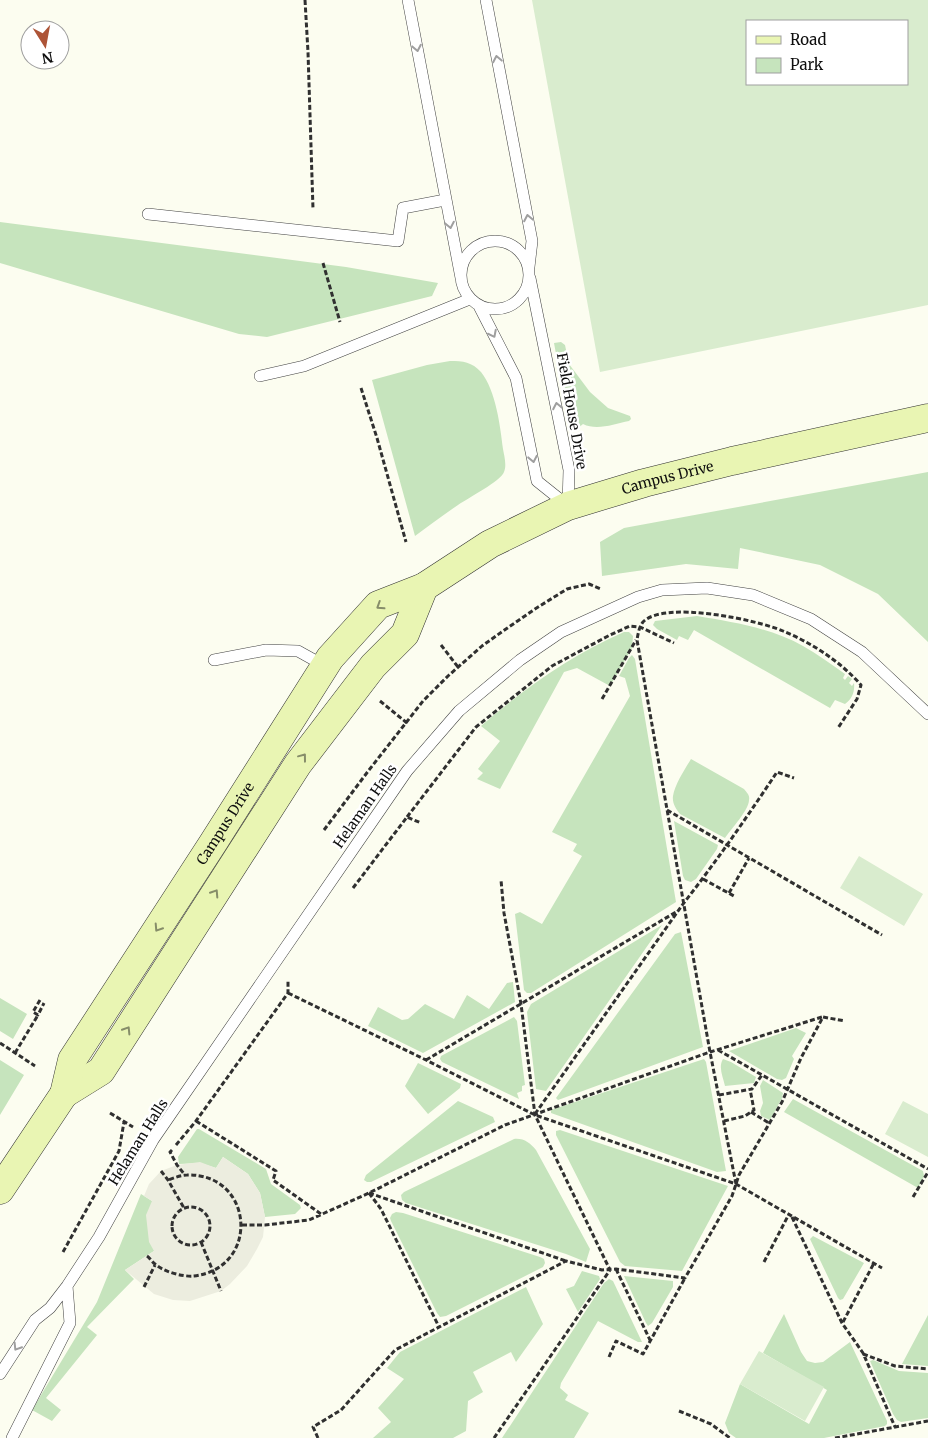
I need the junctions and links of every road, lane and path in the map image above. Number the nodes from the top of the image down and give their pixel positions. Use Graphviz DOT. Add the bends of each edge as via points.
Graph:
graph roads {
  1 [pos="305,0"];
  2 [pos="408,0"];
  3 [pos="486,0"];
  4 [pos="445,200"];
  5 [pos="313,209"];
  6 [pos="148,214"];
  7 [pos="323,263"];
  8 [pos="530,272"];
  9 [pos="461,278"];
  10 [pos="474,302"];
  11 [pos="340,322"];
  12 [pos="260,376"];
  13 [pos="361,388"];
  14 [pos="928,418"];
  15 [pos="568,506"];
  16 [pos="406,542"];
  17 [pos="424,587"];
  18 [pos="601,589"];
  19 [pos="640,627"];
  20 [pos="637,640"];
  21 [pos="674,643"];
  22 [pos="441,645"];
  23 [pos="214,660"];
  24 [pos="325,666"];
  25 [pos="458,667"];
  26 [pos="861,685"];
  27 [pos="865,688"];
  28 [pos="373,696"];
  29 [pos="602,699"];
  30 [pos="928,714"];
  31 [pos="407,723"];
  32 [pos="838,728"];
  33 [pos="794,778"];
  34 [pos="667,810"];
  35 [pos="407,817"];
  36 [pos="421,823"];
  37 [pos="324,830"];
  38 [pos="726,845"];
  39 [pos="749,858"];
  40 [pos="372,864"];
  41 [pos="703,879"];
  42 [pos="501,880"];
  43 [pos="729,893"];
  44 [pos="734,896"];
  45 [pos="683,904"];
  46 [pos="679,911"];
  47 [pos="882,935"];
  48 [pos="40,1000"];
  49 [pos="44,1003"];
  50 [pos="521,1004"];
  51 [pos="38,1014"];
  52 [pos="823,1017"];
  53 [pos="845,1021"];
  54 [pos="0,1043"];
  55 [pos="718,1050"];
  56 [pos="710,1052"];
  57 [pos="15,1053"];
  58 [pos="426,1060"];
  59 [pos="35,1066"];
  60 [pos="762,1075"];
  61 [pos="750,1089"];
  62 [pos="787,1090"];
  63 [pos="64,1094"];
  64 [pos="719,1096"];
  65 [pos="751,1112"];
  66 [pos="110,1113"];
  67 [pos="535,1114"];
  68 [pos="196,1121"];
  69 [pos="724,1121"];
  70 [pos="124,1122"];
  71 [pos="769,1123"];
  72 [pos="132,1127"];
  73 [pos="928,1170"];
  74 [pos="161,1171"];
  75 [pos="185,1175"];
  76 [pos="168,1180"];
  77 [pos="736,1184"];
  78 [pos="0,1190"];
  79 [pos="369,1193"];
  80 [pos="913,1197"];
  81 [pos="184,1208"];
  82 [pos="322,1214"];
  83 [pos="791,1215"];
  84 [pos="242,1225"];
  85 [pos="201,1242"];
  86 [pos="147,1256"];
  87 [pos="60,1258"];
  88 [pos="566,1261"];
  89 [pos="764,1262"];
  90 [pos="874,1263"];
  91 [pos="155,1265"];
  92 [pos="882,1268"];
  93 [pos="616,1269"];
  94 [pos="610,1270"];
  95 [pos="212,1271"];
  96 [pos="686,1278"];
  97 [pos="67,1286"];
  98 [pos="144,1287"];
  99 [pos="221,1291"];
  100 [pos="842,1323"];
  101 [pos="439,1327"];
  102 [pos="650,1341"];
  103 [pos="863,1353"];
  104 [pos="609,1357"];
  105 [pos="928,1369"];
  106 [pos="0,1374"];
  107 [pos="679,1411"];
  108 [pos="928,1421"];
  109 [pos="895,1427"];
  110 [pos="12,1438"];
  111 [pos="318,1438"];
  112 [pos="494,1438"];
  113 [pos="730,1438"];
  114 [pos="836,1438"];
  1 -- 5 [label="path"];
  2 -- 4 [label="lane, one-way"];
  8 -- 3 [label="lane, Field House Drive, one-way" via="532,241"];
  4 -- 6 [label="lane" via="403,208 398,241"];
  4 -- 9 [label="lane, one-way"];
  7 -- 11 [label="path"];
  8 -- 9 [label="lane" via="524,256 516,247 494,241 483,243 466,257"];
  8 -- 10 [label="lane" via="527,289 512,306 489,309"];
  15 -- 8 [label="lane, Field House Drive, one-way" via="569,470"];
  9 -- 10 [label="lane" via="464,290"];
  10 -- 12 [label="lane" via="304,366"];
  10 -- 15 [label="lane, one-way" via="516,378 537,481"];
  13 -- 16 [label="path"];
  14 -- 15 [label="main road, Campus Drive" via="724,463"];
  15 -- 17 [label="main road, Campus Drive" via="490,544"];
  17 -- 24 [label="main road, Campus Drive, one-way" via="378,605"];
  63 -- 17 [label="main road, Campus Drive, one-way" via="101,1071 298,764 373,666 405,634"];
  18 -- 25 [label="path" via="589,584 567,589 503,631"];
  19 -- 20 [label="path"];
  19 -- 21 [label="path"];
  19 -- 26 [label="path" via="644,621 660,613 702,613 741,619 782,631 812,646 839,664"];
  19 -- 35 [label="path" via="630,626 574,653 497,709 476,727"];
  20 -- 29 [label="path"];
  20 -- 34 [label="path"];
  22 -- 25 [label="path"];
  23 -- 24 [label="lane" via="266,650 298,651"];
  24 -- 63 [label="main road, Campus Drive, one-way" via="72,1060"];
  25 -- 31 [label="path"];
  26 -- 27 [label="path"];
  26 -- 32 [label="path" via="857,699"];
  28 -- 31 [label="path"];
  30 -- 97 [label="lane, Helaman Halls" via="862,652 811,619 753,595 707,588 662,590 638,597 553,637 459,711 407,772 154,1140"];
  31 -- 37 [label="path"];
  33 -- 38 [label="path" via="777,772"];
  34 -- 38 [label="path"];
  34 -- 45 [label="path"];
  35 -- 36 [label="path"];
  35 -- 40 [label="path"];
  38 -- 39 [label="path"];
  38 -- 41 [label="path"];
  39 -- 43 [label="path"];
  39 -- 47 [label="path"];
  41 -- 43 [label="path"];
  41 -- 45 [label="path"];
  42 -- 50 [label="path"];
  43 -- 44 [label="path"];
  45 -- 46 [label="path"];
  45 -- 56 [label="path"];
  46 -- 50 [label="path"];
  46 -- 67 [label="path"];
  48 -- 51 [label="path" via="33,1012"];
  49 -- 51 [label="path"];
  50 -- 58 [label="path"];
  50 -- 67 [label="path"];
  51 -- 57 [label="path"];
  52 -- 53 [label="path"];
  52 -- 55 [label="path"];
  52 -- 62 [label="path"];
  54 -- 57 [label="path"];
  55 -- 56 [label="path"];
  55 -- 60 [label="path"];
  56 -- 64 [label="path"];
  56 -- 67 [label="path"];
  57 -- 59 [label="path"];
  58 -- 67 [label="path"];
  58 -- 68 [label="path" via="288,993"];
  60 -- 61 [label="path"];
  60 -- 62 [label="path"];
  61 -- 64 [label="path"];
  61 -- 65 [label="path" via="754,1110"];
  62 -- 71 [label="path"];
  62 -- 73 [label="path"];
  63 -- 78 [label="main road, Campus Drive"];
  64 -- 69 [label="path"];
  65 -- 69 [label="path"];
  65 -- 71 [label="path"];
  66 -- 70 [label="path"];
  67 -- 77 [label="path"];
  67 -- 79 [label="path" via="499,1128"];
  67 -- 94 [label="path"];
  68 -- 75 [label="path" via="170,1152"];
  68 -- 82 [label="path" via="276,1171 273,1180"];
  69 -- 77 [label="path"];
  70 -- 72 [label="path"];
  70 -- 87 [label="path" via="119,1151"];
  71 -- 77 [label="path"];
  73 -- 80 [label="path"];
  74 -- 76 [label="path"];
  75 -- 76 [label="path"];
  75 -- 84 [label="path" via="202,1176 217,1182 230,1193 239,1208"];
  76 -- 81 [label="path"];
  77 -- 83 [label="path"];
  77 -- 96 [label="path"];
  79 -- 82 [label="path"];
  79 -- 88 [label="path"];
  79 -- 101 [label="path" via="381,1209"];
  81 -- 85 [label="path" via="197,1207 210,1220 209,1233"];
  81 -- 85 [label="path" via="174,1216 174,1234 182,1243 195,1245"];
  82 -- 84 [label="path" via="309,1220"];
  83 -- 89 [label="path"];
  83 -- 90 [label="path"];
  83 -- 100 [label="path"];
  84 -- 95 [label="path" via="240,1241 232,1256"];
  85 -- 95 [label="path"];
  86 -- 91 [label="path"];
  88 -- 94 [label="path"];
  88 -- 101 [label="path"];
  90 -- 92 [label="path"];
  90 -- 100 [label="path"];
  91 -- 95 [label="path" via="187,1277"];
  91 -- 98 [label="path"];
  93 -- 94 [label="path"];
  93 -- 96 [label="path"];
  93 -- 102 [label="path"];
  94 -- 112 [label="path"];
  95 -- 99 [label="path"];
  96 -- 102 [label="path"];
  97 -- 106 [label="lane, Helaman Halls, one-way" via="50,1308 35,1320"];
  97 -- 110 [label="lane" via="70,1324"];
  100 -- 103 [label="path"];
  101 -- 111 [label="path" via="395,1350 340,1410 313,1427"];
  102 -- 104 [label="path" via="643,1354 616,1341"];
  103 -- 105 [label="path" via="895,1366"];
  103 -- 109 [label="path"];
  107 -- 113 [label="path" via="711,1424"];
  108 -- 109 [label="path"];
  109 -- 114 [label="path"];
}
